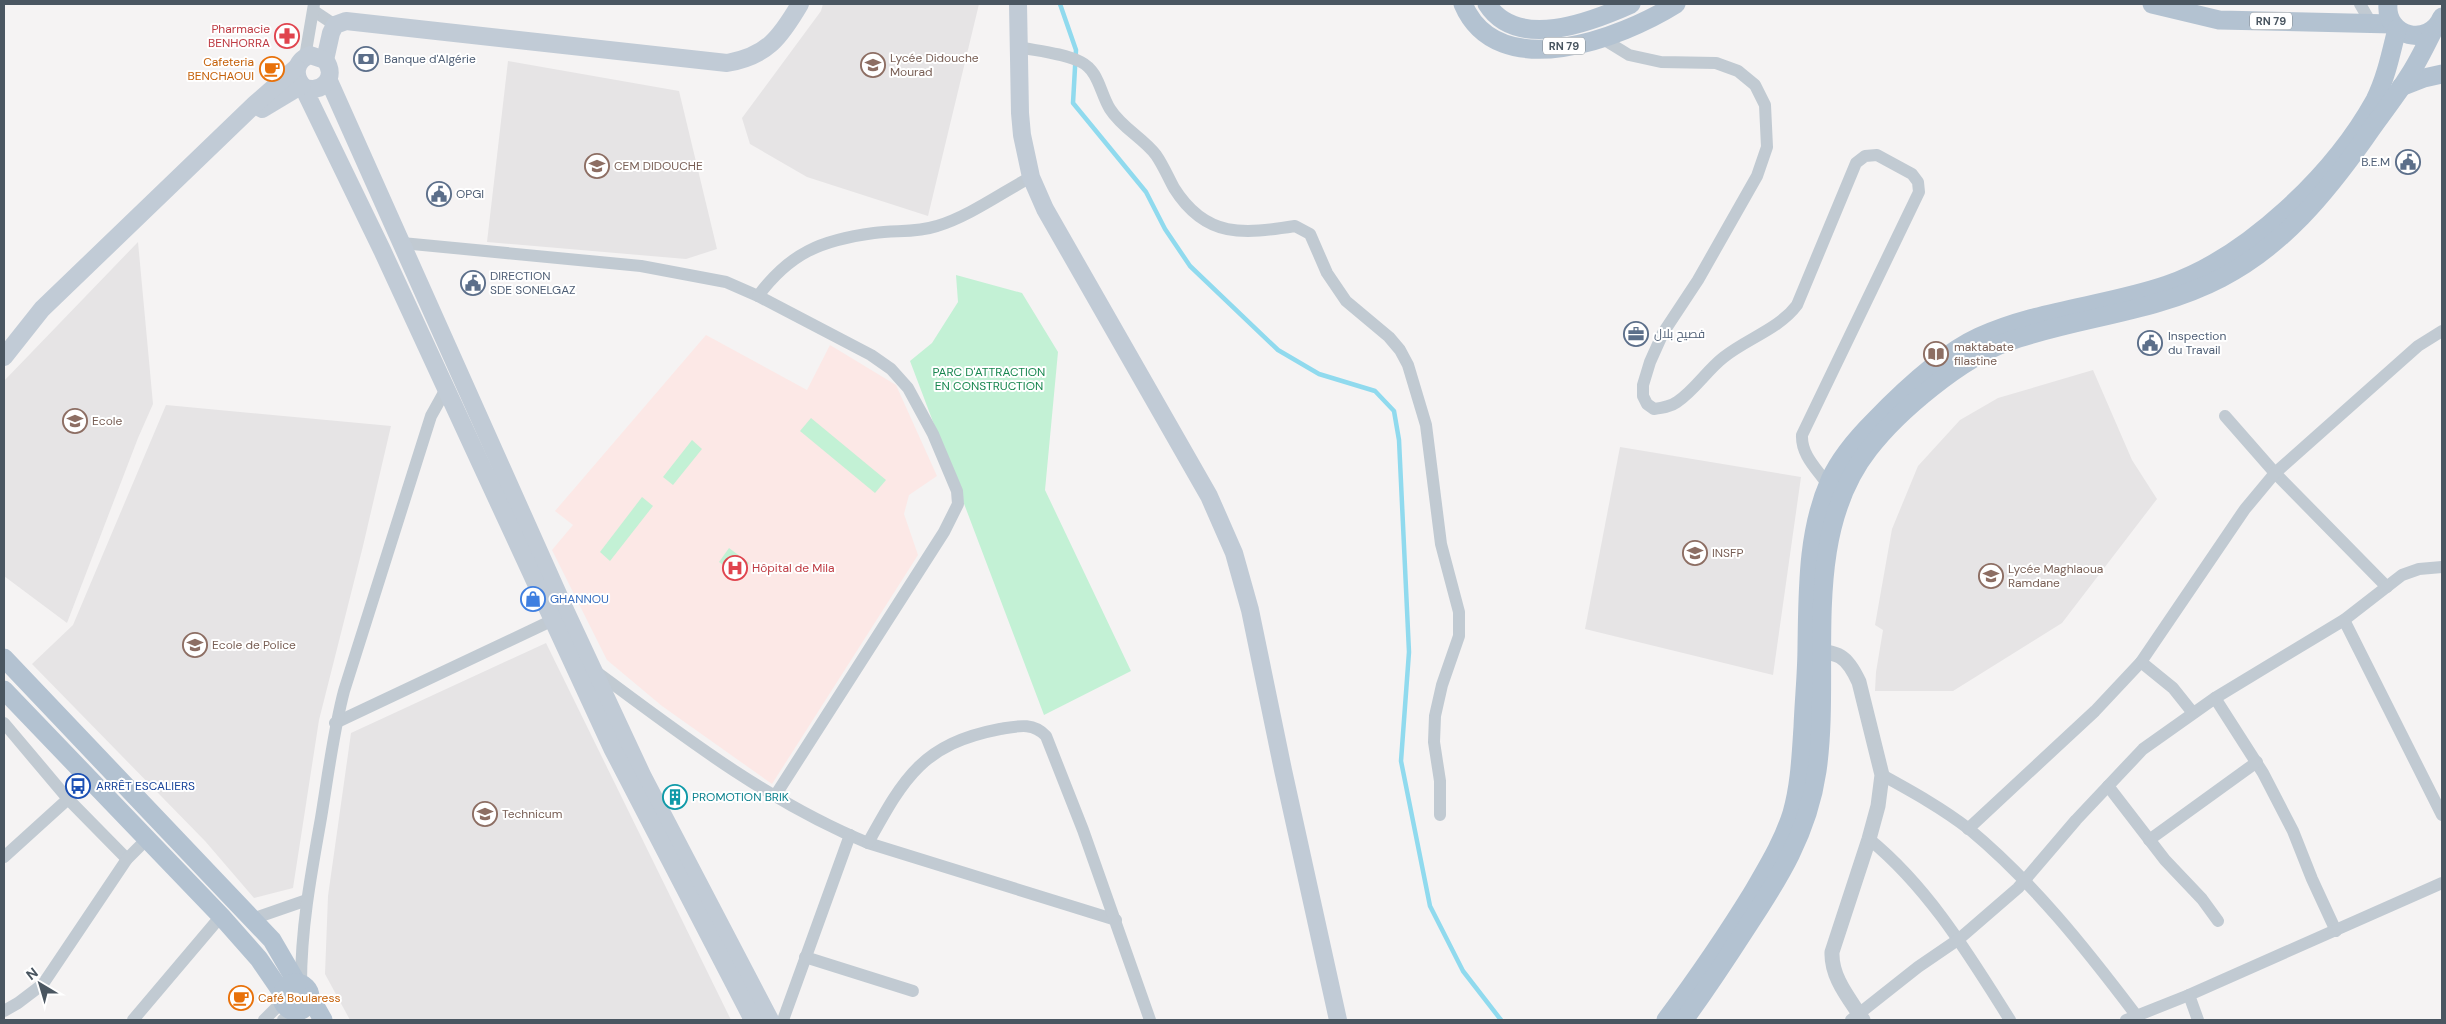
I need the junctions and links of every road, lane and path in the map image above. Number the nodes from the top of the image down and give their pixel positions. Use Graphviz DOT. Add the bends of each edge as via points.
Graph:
graph roads {
  1 [pos="800,4"];
  2 [pos="1018,4"];
  3 [pos="1463,4"];
  4 [pos="1487,4"];
  5 [pos="1631,4"];
  6 [pos="1676,4"];
  7 [pos="2152,4"];
  8 [pos="2360,4"];
  9 [pos="2388,4"];
  10 [pos="314,7"];
  11 [pos="2372,23"];
  12 [pos="2440,24"];
  13 [pos="335,25"];
  14 [pos="2394,27"];
  15 [pos="1603,39"];
  16 [pos="1018,47"];
  17 [pos="326,60"];
  18 [pos="301,63"];
  19 [pos="2442,74"];
  20 [pos="329,81"];
  21 [pos="302,86"];
  22 [pos="2401,87"];
  23 [pos="240,121"];
  24 [pos="1032,177"];
  25 [pos="402,243"];
  26 [pos="758,296"];
  27 [pos="2442,331"];
  28 [pos="4,357"];
  29 [pos="446,389"];
  30 [pos="2225,416"];
  31 [pos="2275,473"];
  32 [pos="1828,485"];
  33 [pos="2442,568"];
  34 [pos="2387,587"];
  35 [pos="553,620"];
  36 [pos="2344,620"];
  37 [pos="1815,650"];
  38 [pos="4,658"];
  39 [pos="2141,662"];
  40 [pos="594,670"];
  41 [pos="4,690"];
  42 [pos="2215,698"];
  43 [pos="2193,713"];
  44 [pos="336,723"];
  45 [pos="4,724"];
  46 [pos="2257,762"];
  47 [pos="1882,775"];
  48 [pos="2108,786"];
  49 [pos="776,796"];
  50 [pos="68,799"];
  51 [pos="1440,815"];
  52 [pos="2442,815"];
  53 [pos="1968,829"];
  54 [pos="850,836"];
  55 [pos="147,839"];
  56 [pos="1869,839"];
  57 [pos="2149,840"];
  58 [pos="868,843"];
  59 [pos="4,858"];
  60 [pos="127,859"];
  61 [pos="2025,880"];
  62 [pos="2442,883"];
  63 [pos="307,900"];
  64 [pos="221,916"];
  65 [pos="252,918"];
  66 [pos="1116,920"];
  67 [pos="2218,921"];
  68 [pos="2336,931"];
  69 [pos="1959,939"];
  70 [pos="805,956"];
  71 [pos="913,991"];
  72 [pos="2189,995"];
  73 [pos="295,1002"];
  74 [pos="4,1011"];
  75 [pos="1689,1018"];
  76 [pos="1858,1018"];
  77 [pos="2131,1018"];
  78 [pos="133,1020"];
  79 [pos="264,1020"];
  80 [pos="323,1020"];
  81 [pos="753,1020"];
  82 [pos="770,1020"];
  83 [pos="782,1020"];
  84 [pos="1150,1020"];
  85 [pos="1338,1020"];
  86 [pos="1666,1020"];
  87 [pos="2010,1020"];
  88 [pos="2198,1020"];
  1 -- 13 [label="main road" via="771,45 745,60 727,63 346,21"];
  2 -- 16 [label="main road"];
  3 -- 15 [label="main road, RN 79" via="1481,30 1501,43 1525,49 1558,48"];
  4 -- 5 [label="main road, RN 79" via="1493,13 1512,26 1536,30 1562,28 1603,17"];
  6 -- 15 [label="main road, RN 79" via="1632,28"];
  7 -- 11 [label="main road, RN 79" via="2219,20"];
  8 -- 11 [label="street"];
  9 -- 14 [label="main road" via="2387,11"];
  10 -- 13 [label="street"];
  10 -- 18 [label="street"];
  11 -- 14 [label="main road, RN 79"];
  12 -- 14 [label="main road" via="2420,36 2412,36"];
  12 -- 22 [label="main road"];
  13 -- 17 [label="main road"];
  14 -- 32 [label="main road" via="2382,85 2366,114 2332,161 2299,198 2254,237 2210,268 2166,285 2017,323 1977,338 1933,367 1875,420 1850,447"];
  15 -- 32 [label="street" via="1629,55 1661,62 1716,63 1738,71 1755,85 1765,105 1767,147 1757,176 1698,280 1663,333 1650,362 1643,396 1654,409 1676,403 1724,357 1790,314 1797,305 1856,163 1865,156 1877,155 1912,174 1918,182 1919,192 1802,435 1805,454"];
  16 -- 24 [label="main road" via="1020,113"];
  16 -- 51 [label="street" via="1070,58 1088,67 1096,76 1112,112 1156,156 1182,199 1208,222 1238,232 1303,228 1310,234 1327,273 1346,301 1389,337 1404,357 1426,425 1441,544 1459,612 1459,636 1435,716"];
  17 -- 18 [label="main road" via="316,55"];
  17 -- 20 [label="main road" via="330,69"];
  18 -- 21 [label="main road" via="296,75"];
  18 -- 23 [label="main road"];
  19 -- 22 [label="main road"];
  20 -- 21 [label="main road" via="314,90"];
  20 -- 25 [label="main road"];
  21 -- 23 [label="main road"];
  21 -- 29 [label="main road"];
  22 -- 37 [label="main road" via="2339,175 2306,215 2268,248 2223,277 2179,297 2015,340 1979,354 1946,376 1894,422 1870,447 1848,478 1835,512"];
  23 -- 28 [label="main road" via="42,309"];
  24 -- 26 [label="street" via="941,225 920,231 874,233 828,242 795,257 774,275"];
  24 -- 85 [label="main road" via="1045,209 1209,496 1234,553 1250,610"];
  25 -- 26 [label="street" via="641,266 726,282"];
  25 -- 40 [label="main road"];
  26 -- 49 [label="street" via="871,355 891,369 908,388 933,434 957,491 958,504 948,525"];
  27 -- 31 [label="street" via="2418,346"];
  29 -- 35 [label="main road"];
  29 -- 44 [label="street" via="431,416"];
  30 -- 31 [label="street"];
  31 -- 34 [label="street"];
  31 -- 39 [label="street" via="2245,509"];
  32 -- 37 [label="main road" via="1818,516 1807,584"];
  33 -- 34 [label="street" via="2419,569 2402,575"];
  34 -- 36 [label="street"];
  35 -- 44 [label="street"];
  35 -- 81 [label="main road" via="612,748"];
  36 -- 42 [label="street"];
  36 -- 52 [label="street"];
  37 -- 47 [label="street" via="1835,653 1846,659 1853,670 1859,682"];
  37 -- 75 [label="main road" via="1817,771 1805,825 1783,873"];
  37 -- 86 [label="main road" via="1800,775 1792,813 1772,860 1738,916"];
  38 -- 65 [label="main road"];
  39 -- 43 [label="street" via="2173,688"];
  39 -- 53 [label="street" via="2094,711"];
  40 -- 49 [label="street"];
  40 -- 82 [label="main road" via="643,776"];
  41 -- 55 [label="main road"];
  42 -- 43 [label="street"];
  42 -- 46 [label="street"];
  43 -- 48 [label="street" via="2143,749"];
  44 -- 63 [label="street"];
  45 -- 50 [label="street"];
  46 -- 57 [label="street"];
  46 -- 68 [label="street" via="2293,831"];
  47 -- 53 [label="street"];
  47 -- 56 [label="street"];
  48 -- 57 [label="street"];
  48 -- 61 [label="street"];
  49 -- 54 [label="street"];
  50 -- 59 [label="street"];
  50 -- 60 [label="street"];
  53 -- 61 [label="street"];
  54 -- 58 [label="street"];
  54 -- 70 [label="street"];
  55 -- 60 [label="street"];
  55 -- 64 [label="main road"];
  56 -- 69 [label="street" via="1907,873"];
  56 -- 76 [label="street" via="1832,952 1836,977"];
  57 -- 67 [label="street"];
  58 -- 66 [label="street"];
  58 -- 66 [label="street" via="892,799 920,764 962,740 986,732 1030,726 1046,736"];
  60 -- 74 [label="street" via="43,984"];
  61 -- 69 [label="street"];
  61 -- 77 [label="street" via="2106,974"];
  62 -- 68 [label="street"];
  63 -- 65 [label="street"];
  63 -- 73 [label="street"];
  64 -- 73 [label="main road"];
  64 -- 78 [label="street"];
  65 -- 73 [label="main road" via="272,940"];
  66 -- 84 [label="street"];
  68 -- 72 [label="street"];
  69 -- 76 [label="street" via="1918,967"];
  69 -- 87 [label="street"];
  70 -- 71 [label="street"];
  70 -- 83 [label="street"];
  72 -- 77 [label="street"];
  72 -- 88 [label="street"];
  73 -- 79 [label="street"];
  73 -- 80 [label="main road"];
}
